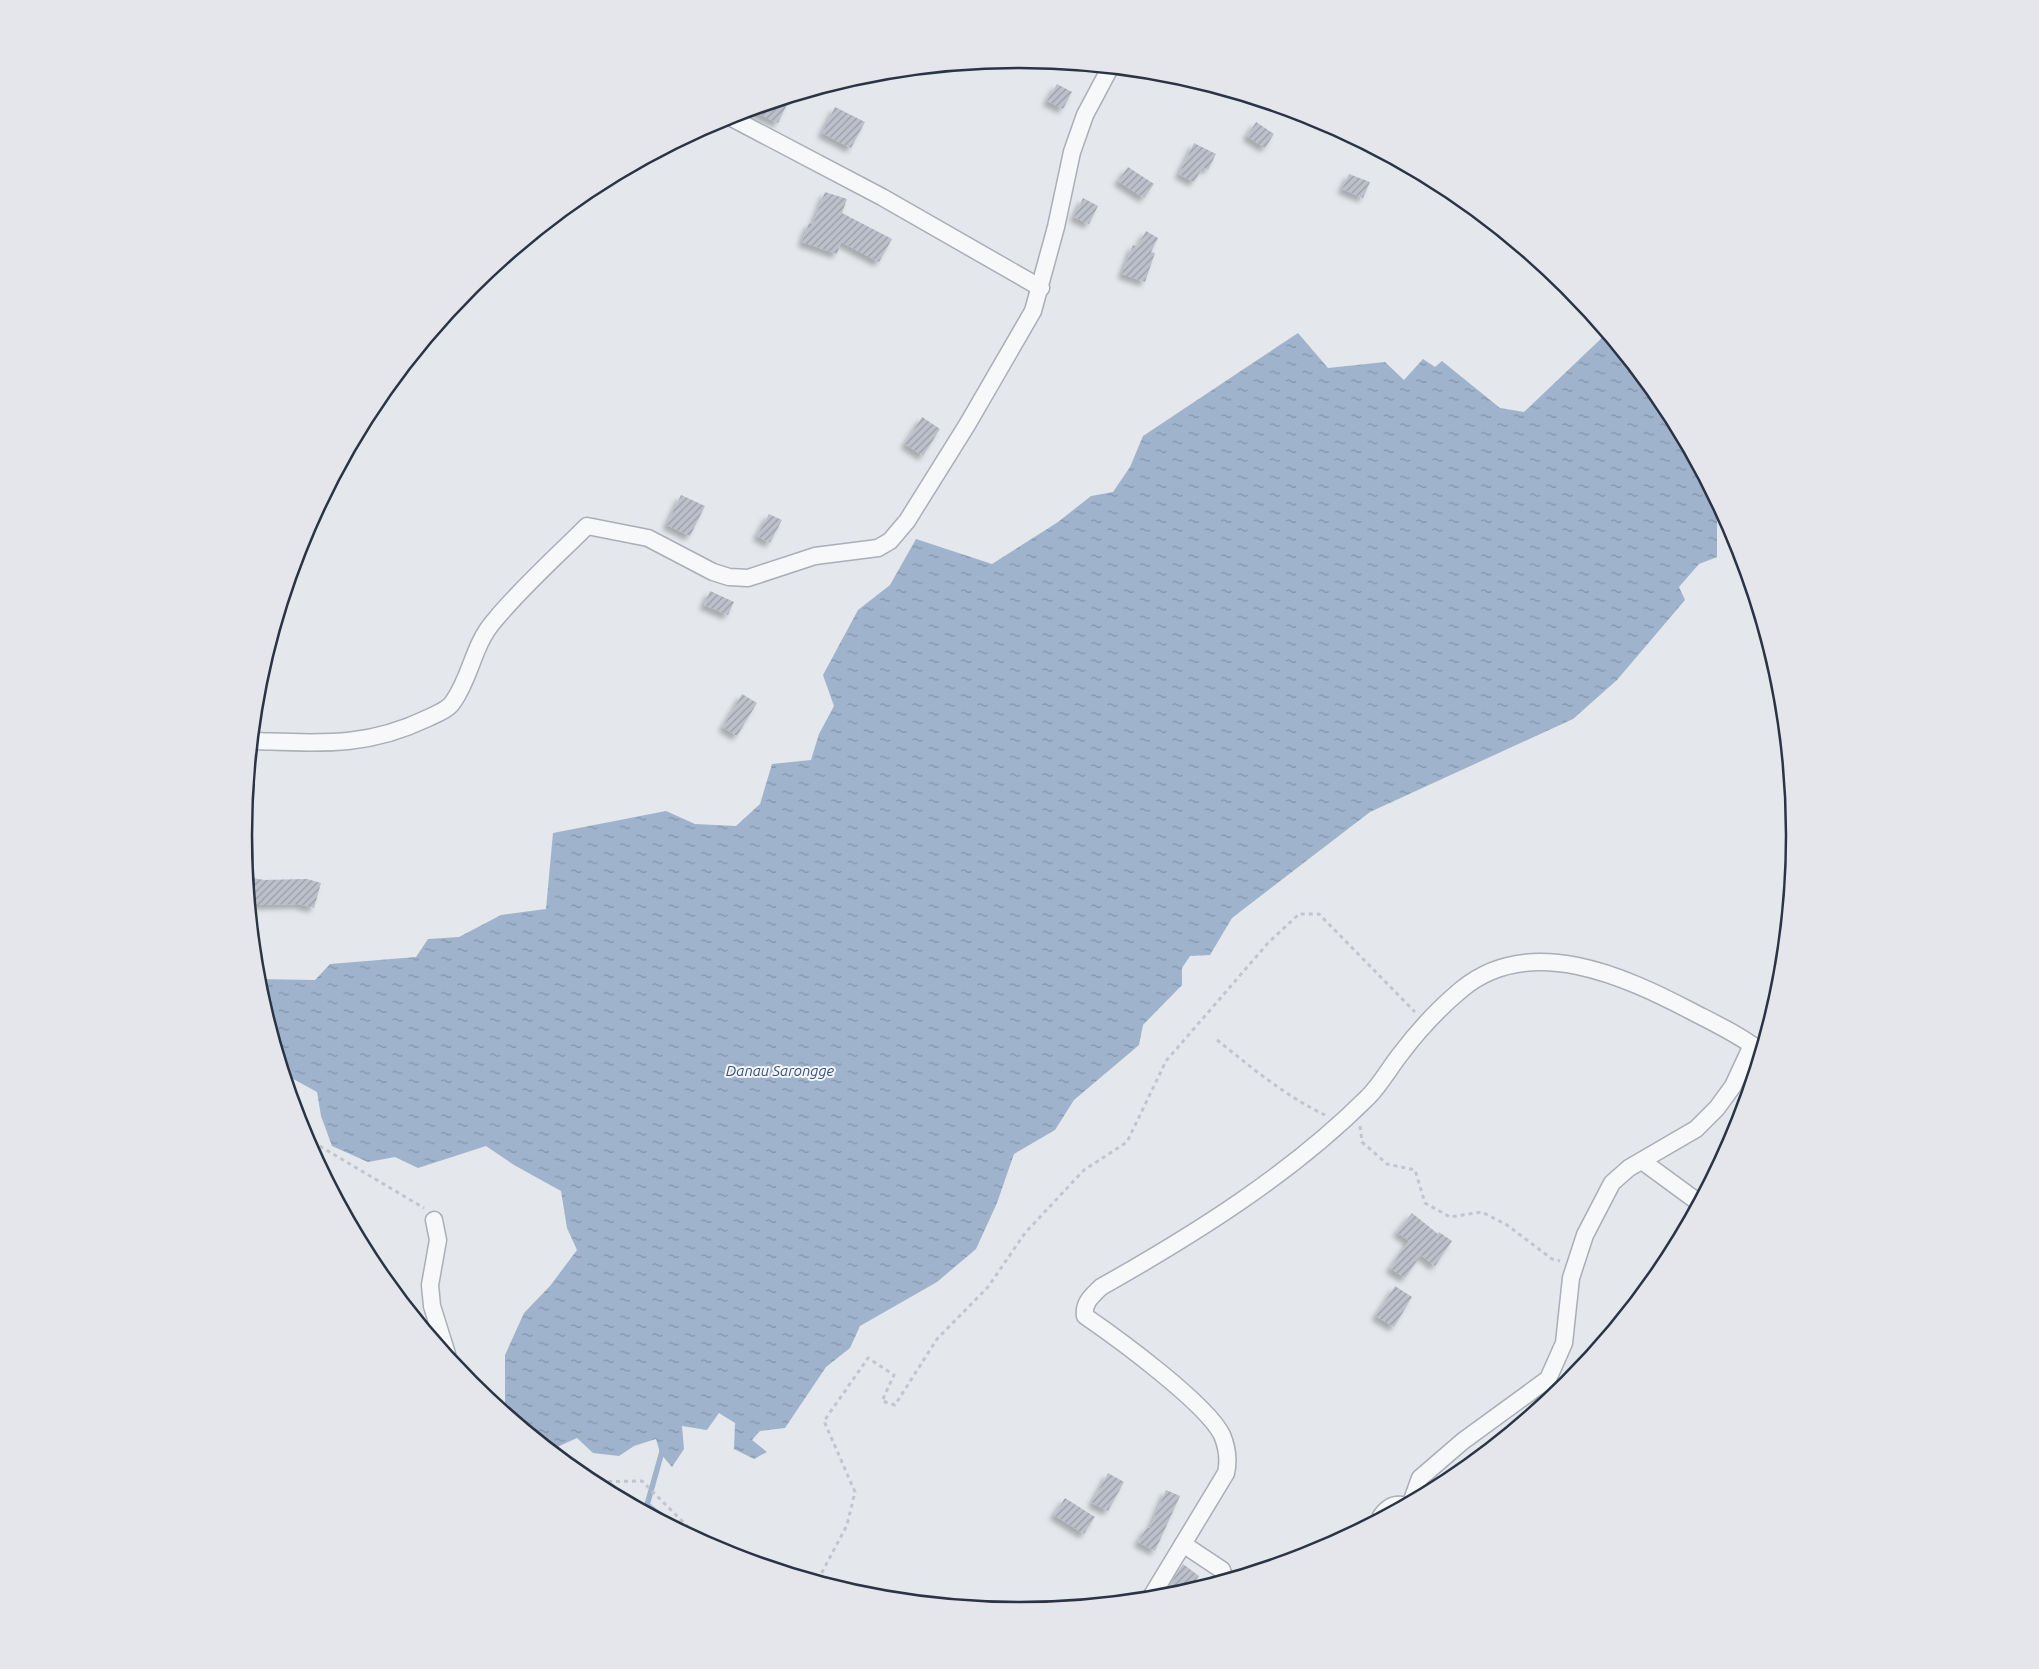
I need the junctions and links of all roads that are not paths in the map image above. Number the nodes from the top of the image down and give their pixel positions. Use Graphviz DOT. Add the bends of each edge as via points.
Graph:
graph roads {
  1 [pos="1107,73"];
  2 [pos="738,121"];
  3 [pos="1041,288"];
  4 [pos="258,741"];
  5 [pos="1756,1048"];
  6 [pos="1755,1049"];
  7 [pos="1642,1161"];
  8 [pos="1694,1199"];
  9 [pos="434,1220"];
  10 [pos="442,1339"];
  11 [pos="1415,1491"];
  12 [pos="1182,1544"];
  13 [pos="1223,1573"];
  14 [pos="1155,1589"];
  1 -- 3 [label="street" via="1085,114 1072,152"];
  2 -- 3 [label="street" via="882,197"];
  3 -- 4 [label="street" via="1033,311 968,425 907,521 890,541 878,548 815,556 748,578 729,577 712,572 648,538 587,526 494,621 478,643 452,704 442,711 384,736 336,743"];
  5 -- 12 [label="street" via="1648,989 1592,968 1535,962 1514,964 1478,977 1427,1023 1369,1097 1298,1159 1248,1197 1101,1287 1088,1300 1085,1316 1119,1340 1196,1405 1221,1434 1228,1454 1226,1472"];
  6 -- 7 [label="street" via="1717,1108 1696,1129"];
  7 -- 8 [label="street"];
  7 -- 11 [label="street" via="1612,1183 1585,1235 1571,1278 1564,1344 1548,1379 1463,1441 1420,1478"];
  9 -- 10 [label="street" via="438,1240 430,1285 432,1306"];
  12 -- 13 [label="street"];
  12 -- 14 [label="street"];
}
